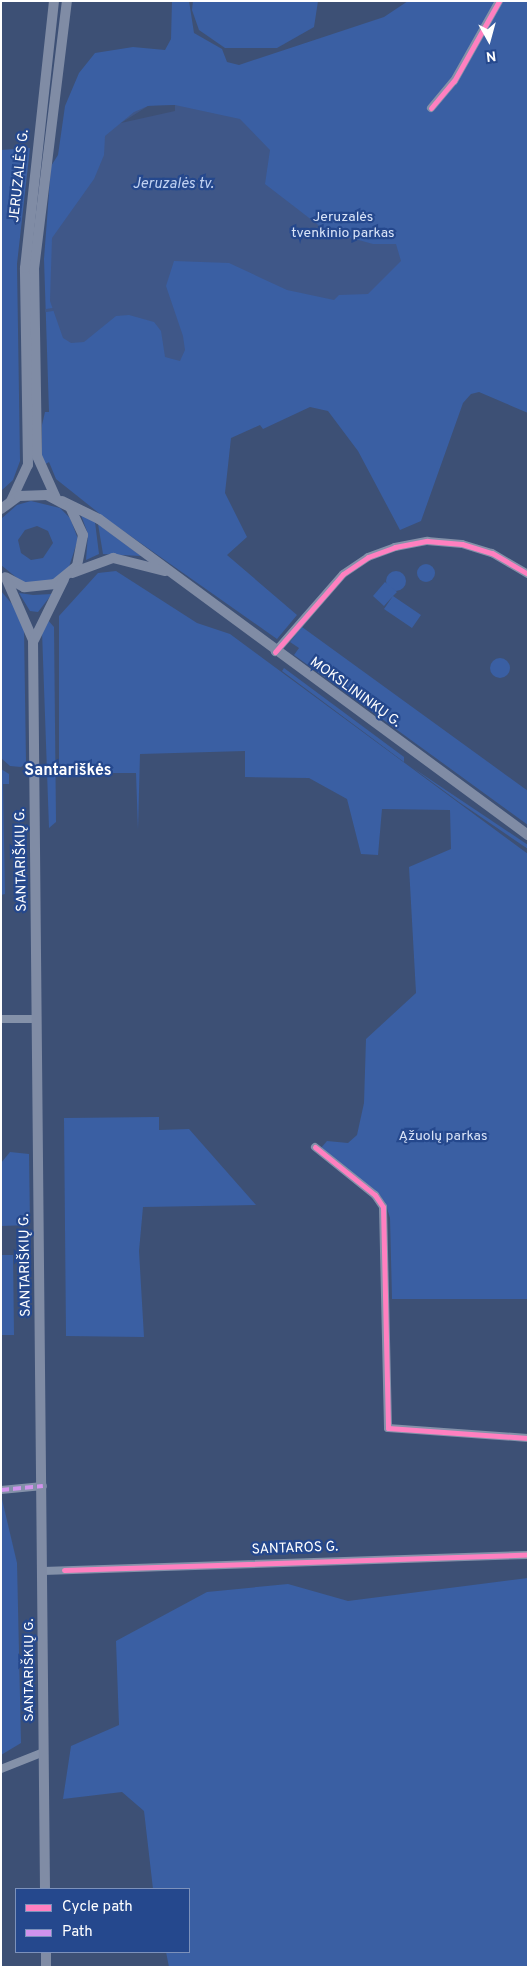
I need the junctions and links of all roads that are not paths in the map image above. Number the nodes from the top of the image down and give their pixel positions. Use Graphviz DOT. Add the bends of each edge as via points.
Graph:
graph roads {
  1 [pos="54,1"];
  2 [pos="67,1"];
  3 [pos="499,1"];
  4 [pos="431,108"];
  5 [pos="59,499"];
  6 [pos="5,505"];
  7 [pos="166,571"];
  8 [pos="528,574"];
  9 [pos="4,575"];
  10 [pos="67,577"];
  11 [pos="34,640"];
  12 [pos="275,652"];
  13 [pos="528,835"];
  14 [pos="1,1019"];
  15 [pos="37,1019"];
  16 [pos="315,1147"];
  17 [pos="528,1438"];
  18 [pos="43,1486"];
  19 [pos="1,1490"];
  20 [pos="528,1555"];
  21 [pos="43,1570"];
  22 [pos="44,1752"];
  23 [pos="1,1769"];
  24 [pos="45,1888"];
  25 [pos="46,1953"];
  26 [pos="46,1967"];
  1 -- 6 [label="main road, JERUZALĖS G." via="25,268 28,465"];
  2 -- 5 [label="main road, JERUZALĖS G." via="34,268 37,456"];
  3 -- 4 [label="street" via="454,81"];
  5 -- 6 [label="main road, MOKSLININKŲ G." via="38,493"];
  5 -- 7 [label="main road, MOKSLININKŲ G." via="84,508"];
  5 -- 10 [label="main road, JERUZALĖS G." via="76,516 83,535 81,556"];
  7 -- 10 [label="main road, MOKSLININKŲ G." via="113,558"];
  7 -- 12 [label="main road, MOKSLININKŲ G."];
  8 -- 12 [label="street" via="492,553 462,544 427,541 388,549 356,564 332,584"];
  9 -- 10 [label="main road, MOKSLININKŲ G." via="35,588"];
  9 -- 11 [label="main road, SANTARIŠKIŲ G."];
  10 -- 11 [label="main road, SANTARIŠKIŲ G."];
  11 -- 15 [label="main road, SANTARIŠKIŲ G."];
  12 -- 13 [label="main road, MOKSLININKŲ G."];
  14 -- 15 [label="street"];
  15 -- 18 [label="main road, SANTARIŠKIŲ G."];
  16 -- 17 [label="street" via="375,1195 383,1207 388,1428"];
  18 -- 19 [label="street"];
  18 -- 21 [label="main road, SANTARIŠKIŲ G."];
  20 -- 21 [label="street, SANTAROS G."];
  21 -- 22 [label="main road, SANTARIŠKIŲ G."];
  22 -- 23 [label="street"];
  22 -- 24 [label="main road, SANTARIŠKIŲ G."];
  25 -- 26 [label="main road"];
}
